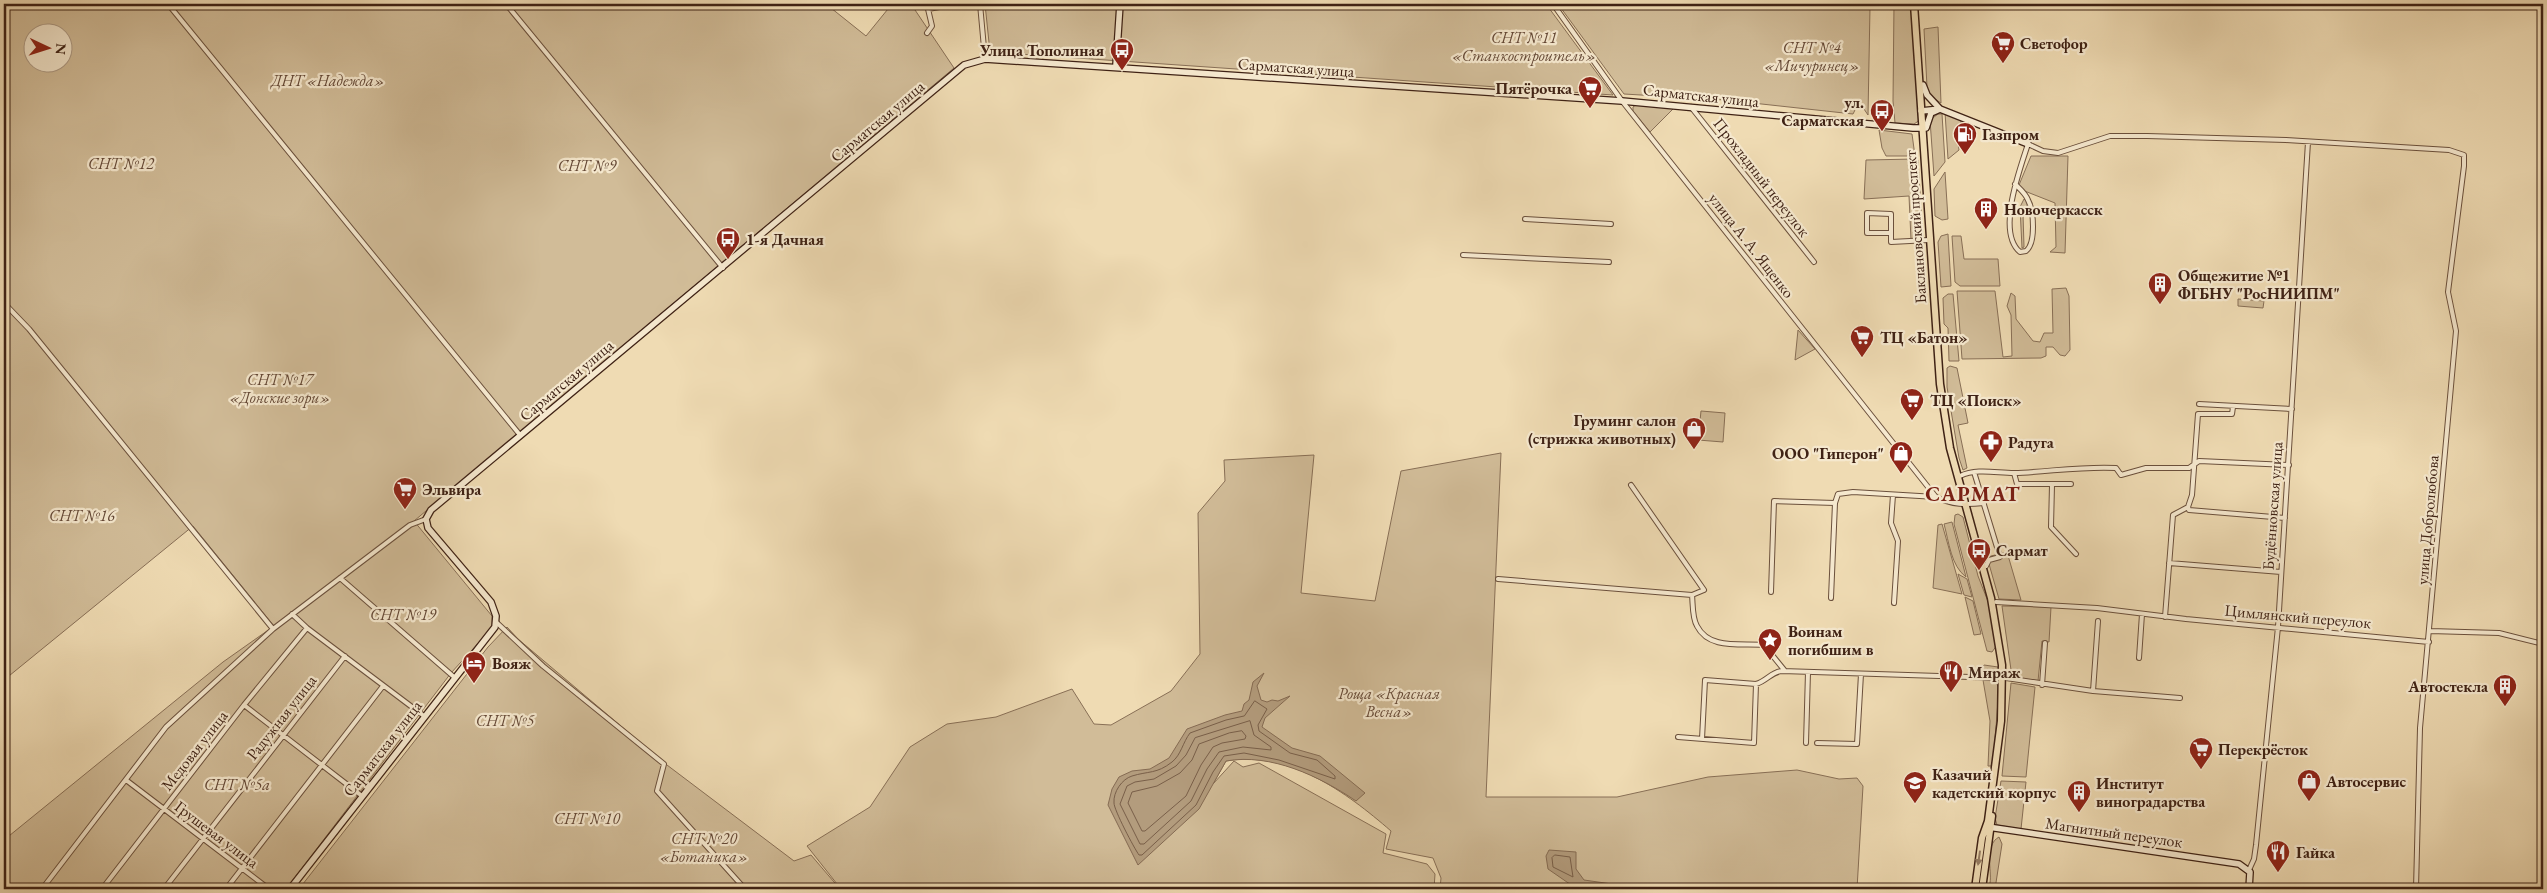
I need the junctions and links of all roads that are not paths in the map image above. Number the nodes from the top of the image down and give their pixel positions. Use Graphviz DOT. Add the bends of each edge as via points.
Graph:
graph roads {
  1 [pos="168,4"];
  2 [pos="506,4"];
  3 [pos="957,4"];
  4 [pos="980,4"];
  5 [pos="1120,4"];
  6 [pos="1553,4"];
  7 [pos="1916,4"];
  8 [pos="927,33"];
  9 [pos="985,59"];
  10 [pos="1116,65"];
  11 [pos="1923,85"];
  12 [pos="1622,101"];
  13 [pos="1691,107"];
  14 [pos="1940,109"];
  15 [pos="1923,111"];
  16 [pos="1924,128"];
  17 [pos="2308,142"];
  18 [pos="2028,144"];
  19 [pos="2015,184"];
  20 [pos="1525,219"];
  21 [pos="1611,224"];
  22 [pos="1891,233"];
  23 [pos="1930,240"];
  24 [pos="1463,255"];
  25 [pos="1609,262"];
  26 [pos="1814,262"];
  27 [pos="723,268"];
  28 [pos="4,302"];
  29 [pos="1940,363"];
  30 [pos="2199,404"];
  31 [pos="2233,407"];
  32 [pos="2292,409"];
  33 [pos="520,435"];
  34 [pos="2194,464"];
  35 [pos="2289,465"];
  36 [pos="1974,472"];
  37 [pos="2014,473"];
  38 [pos="1960,476"];
  39 [pos="2071,484"];
  40 [pos="1631,485"];
  41 [pos="2052,485"];
  42 [pos="1893,495"];
  43 [pos="1936,497"];
  44 [pos="1835,503"];
  45 [pos="1984,503"];
  46 [pos="1966,505"];
  47 [pos="2188,507"];
  48 [pos="2285,518"];
  49 [pos="426,519"];
  50 [pos="2076,554"];
  51 [pos="2170,563"];
  52 [pos="1986,566"];
  53 [pos="2281,572"];
  54 [pos="340,578"];
  55 [pos="1498,579"];
  56 [pos="1771,592"];
  57 [pos="1692,595"];
  58 [pos="1831,598"];
  59 [pos="1996,602"];
  60 [pos="1894,603"];
  61 [pos="292,614"];
  62 [pos="2142,614"];
  63 [pos="2165,616"];
  64 [pos="2098,620"];
  65 [pos="496,622"];
  66 [pos="2278,627"];
  67 [pos="307,628"];
  68 [pos="273,629"];
  69 [pos="2430,631"];
  70 [pos="2429,642"];
  71 [pos="2045,643"];
  72 [pos="2543,644"];
  73 [pos="345,656"];
  74 [pos="2139,658"];
  75 [pos="1784,671"];
  76 [pos="1808,672"];
  77 [pos="1861,674"];
  78 [pos="454,677"];
  79 [pos="2004,678"];
  80 [pos="1756,684"];
  81 [pos="2042,685"];
  82 [pos="383,686"];
  83 [pos="2093,691"];
  84 [pos="2180,698"];
  85 [pos="244,705"];
  86 [pos="424,716"];
  87 [pos="283,735"];
  88 [pos="1678,738"];
  89 [pos="1702,739"];
  90 [pos="1806,743"];
  91 [pos="1817,743"];
  92 [pos="322,765"];
  93 [pos="126,780"];
  94 [pos="362,796"];
  95 [pos="164,809"];
  96 [pos="1988,827"];
  97 [pos="203,839"];
  98 [pos="242,869"];
  99 [pos="2249,870"];
  100 [pos="42,889"];
  101 [pos="102,889"];
  102 [pos="164,889"];
  103 [pos="226,889"];
  104 [pos="269,889"];
  105 [pos="290,889"];
  106 [pos="746,889"];
  107 [pos="1975,889"];
  108 [pos="1982,889"];
  109 [pos="2249,889"];
  110 [pos="2416,889"];
  1 -- 33 [label="street"];
  2 -- 27 [label="street"];
  3 -- 8 [label="street" via="928,9 932,26"];
  4 -- 9 [label="street"];
  5 -- 10 [label="main road"];
  6 -- 12 [label="street, улица А. А. Ященко"];
  7 -- 11 [label="main road, Баклановский проспект"];
  7 -- 15 [label="main road, Баклановский проспект"];
  9 -- 12 [label="main road, Сарматская улица"];
  9 -- 27 [label="main road, Сарматская улица" via="964,66"];
  11 -- 14 [label="main road" via="1927,95"];
  11 -- 15 [label="main road, Баклановский проспект"];
  12 -- 13 [label="main road, Сарматская улица"];
  12 -- 43 [label="street, улица А. А. Ященко"];
  13 -- 16 [label="main road, Сарматская улица"];
  13 -- 26 [label="street, Прохладный переулок"];
  14 -- 15 [label="main road"];
  14 -- 16 [label="main road" via="1931,114"];
  14 -- 18 [label="main road"];
  15 -- 16 [label="main road, Баклановский проспект"];
  16 -- 23 [label="main road, Баклановский проспект"];
  16 -- 29 [label="main road, Баклановский проспект"];
  17 -- 18 [label="street" via="2110,136 2058,153"];
  17 -- 32 [label="street, Будённовская улица"];
  17 -- 69 [label="street, улица Добролюбова" via="2449,150 2464,155 2448,292 2456,331"];
  18 -- 19 [label="street"];
  19 -- 19 [label="street" via="2011,204 2013,243 2020,252 2026,251 2030,244 2031,207 2028,198"];
  20 -- 21 [label="street"];
  22 -- 22 [label="street" via="1890,214 1867,213 1867,233"];
  22 -- 23 [label="street" via="1892,242"];
  23 -- 29 [label="main road, Баклановский проспект"];
  24 -- 25 [label="street"];
  27 -- 33 [label="main road, Сарматская улица"];
  28 -- 68 [label="street"];
  29 -- 38 [label="main road, Баклановский проспект"];
  29 -- 46 [label="main road, Баклановский проспект" via="1950,448"];
  30 -- 31 [label="street"];
  31 -- 32 [label="street"];
  31 -- 34 [label="street" via="2232,414 2198,414"];
  32 -- 35 [label="street, Будённовская улица"];
  33 -- 49 [label="main road, Сарматская улица" via="435,506"];
  34 -- 35 [label="street" via="2199,461"];
  34 -- 37 [label="street" via="2189,468 2146,468 2121,475 2116,468 2089,467"];
  34 -- 47 [label="street"];
  35 -- 48 [label="street, Будённовская улица"];
  36 -- 37 [label="street"];
  36 -- 38 [label="street"];
  36 -- 45 [label="street"];
  37 -- 41 [label="street" via="2017,484"];
  38 -- 46 [label="main road, Баклановский проспект"];
  39 -- 41 [label="street"];
  40 -- 57 [label="street" via="1704,590"];
  41 -- 50 [label="street" via="2052,527"];
  42 -- 43 [label="street"];
  42 -- 44 [label="street" via="1838,494"];
  42 -- 60 [label="street" via="1891,523 1898,541"];
  43 -- 46 [label="street" via="1948,504"];
  44 -- 56 [label="street" via="1774,501"];
  44 -- 58 [label="street"];
  45 -- 46 [label="street"];
  45 -- 52 [label="street" via="2000,557 1989,560"];
  46 -- 52 [label="main road, Баклановский проспект"];
  46 -- 79 [label="main road, Баклановский проспект" via="1991,598"];
  47 -- 48 [label="street" via="2189,510"];
  47 -- 51 [label="street" via="2174,515"];
  48 -- 53 [label="street, Будённовская улица"];
  49 -- 54 [label="street" via="410,525"];
  49 -- 65 [label="main road" via="431,533 491,602"];
  51 -- 53 [label="street"];
  51 -- 63 [label="street"];
  52 -- 59 [label="main road, Баклановский проспект"];
  53 -- 66 [label="street, Будённовская улица"];
  54 -- 61 [label="street"];
  54 -- 78 [label="street"];
  55 -- 57 [label="street"];
  57 -- 75 [label="street" via="1696,624 1705,638 1726,645 1764,645"];
  59 -- 62 [label="street, Цимлянский переулок"];
  59 -- 79 [label="main road, Баклановский проспект" via="2004,642"];
  61 -- 67 [label="street"];
  61 -- 68 [label="street"];
  62 -- 63 [label="street, Цимлянский переулок"];
  62 -- 74 [label="street"];
  63 -- 66 [label="street, Цимлянский переулок"];
  64 -- 83 [label="street"];
  65 -- 78 [label="main road, Сарматская улица"];
  65 -- 106 [label="street" via="543,666 664,764 657,791"];
  66 -- 70 [label="street, Цимлянский переулок"];
  66 -- 99 [label="street, Будённовская улица" via="2256,845"];
  67 -- 73 [label="street"];
  67 -- 85 [label="street, Медовая улица"];
  68 -- 93 [label="street" via="166,727"];
  69 -- 70 [label="street, улица Добролюбова"];
  69 -- 72 [label="street" via="2499,633"];
  70 -- 110 [label="street, улица Добролюбова" via="2420,728"];
  71 -- 81 [label="street"];
  73 -- 82 [label="street"];
  73 -- 87 [label="street, Радужная улица"];
  75 -- 76 [label="street"];
  75 -- 80 [label="street" via="1775,672 1764,682"];
  76 -- 77 [label="street"];
  76 -- 90 [label="street"];
  77 -- 79 [label="street"];
  77 -- 91 [label="street" via="1857,744"];
  78 -- 86 [label="main road, Сарматская улица"];
  79 -- 81 [label="street"];
  79 -- 96 [label="main road, Баклановский проспект" via="2005,722"];
  80 -- 89 [label="street" via="1705,680"];
  80 -- 89 [label="street" via="1754,744"];
  81 -- 83 [label="street"];
  82 -- 86 [label="street"];
  82 -- 92 [label="street"];
  83 -- 84 [label="street"];
  85 -- 87 [label="street"];
  85 -- 95 [label="street, Медовая улица"];
  86 -- 94 [label="main road, Сарматская улица"];
  87 -- 92 [label="street"];
  87 -- 97 [label="street, Радужная улица"];
  88 -- 89 [label="street"];
  92 -- 94 [label="street"];
  92 -- 98 [label="street"];
  93 -- 95 [label="street, Грушевая улица"];
  93 -- 100 [label="street"];
  94 -- 105 [label="main road, Сарматская улица"];
  95 -- 97 [label="street, Грушевая улица"];
  95 -- 101 [label="street, Медовая улица"];
  96 -- 99 [label="main road, Магнитный переулок" via="2239,864"];
  96 -- 107 [label="main road, Баклановский проспект, one-way"];
  96 -- 108 [label="main road, Баклановский проспект"];
  97 -- 98 [label="street, Грушевая улица"];
  97 -- 102 [label="street, Радужная улица"];
  98 -- 103 [label="street"];
  98 -- 104 [label="street, Грушевая улица"];
  99 -- 109 [label="main road, Будённовская улица"];
}
